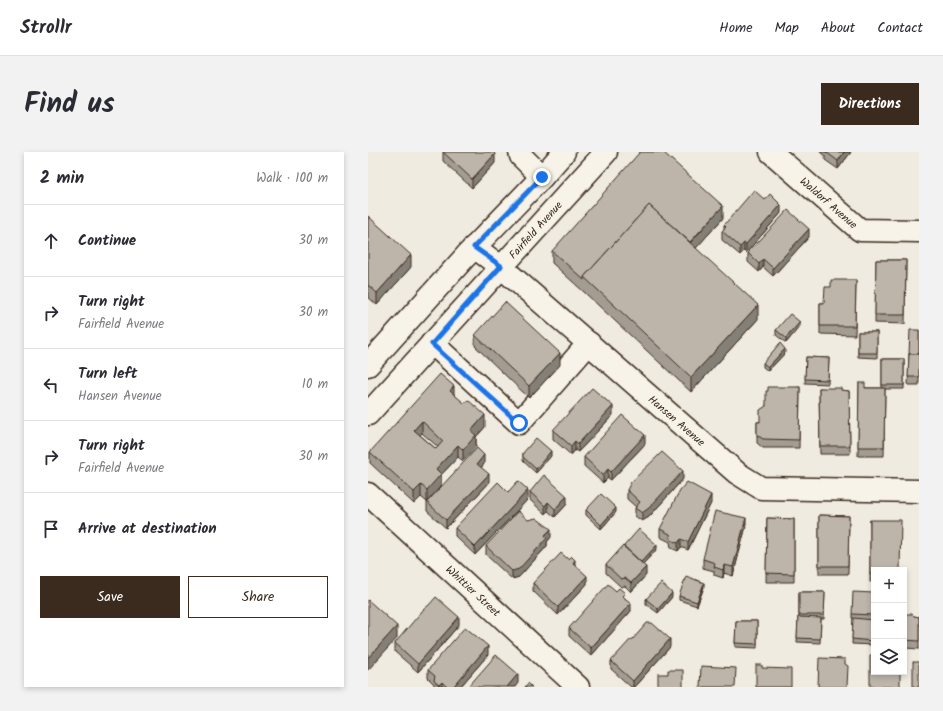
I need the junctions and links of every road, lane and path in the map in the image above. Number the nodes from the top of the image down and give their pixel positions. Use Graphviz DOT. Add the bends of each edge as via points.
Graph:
graph roads {
  1 [pos="520,152"];
  2 [pos="564,152"];
  3 [pos="606,152"];
  4 [pos="771,152"];
  5 [pos="542,177"];
  6 [pos="919,231"];
  7 [pos="474,247"];
  8 [pos="501,266"];
  9 [pos="432,344"];
  10 [pos="589,344"];
  11 [pos="368,365"];
  12 [pos="368,414"];
  13 [pos="919,491"];
  14 [pos="368,494"];
  15 [pos="578,687"];
  1 -- 5 [label="street"];
  2 -- 5 [label="street"];
  3 -- 8 [label="street, Fairfield Avenue"];
  4 -- 6 [label="street, Waldorf Avenue" via="860,230"];
  5 -- 7 [label="street"];
  7 -- 8 [label="street, Hansen Avenue"];
  7 -- 11 [label="street"];
  8 -- 9 [label="street, Fairfield Avenue"];
  8 -- 10 [label="street, Hansen Avenue"];
  9 -- 10 [label="street" via="519,423"];
  9 -- 12 [label="street, Fairfield Avenue"];
  10 -- 13 [label="street, Hansen Avenue" via="737,473 761,488"];
  14 -- 15 [label="street, Whittier Street"];
}
